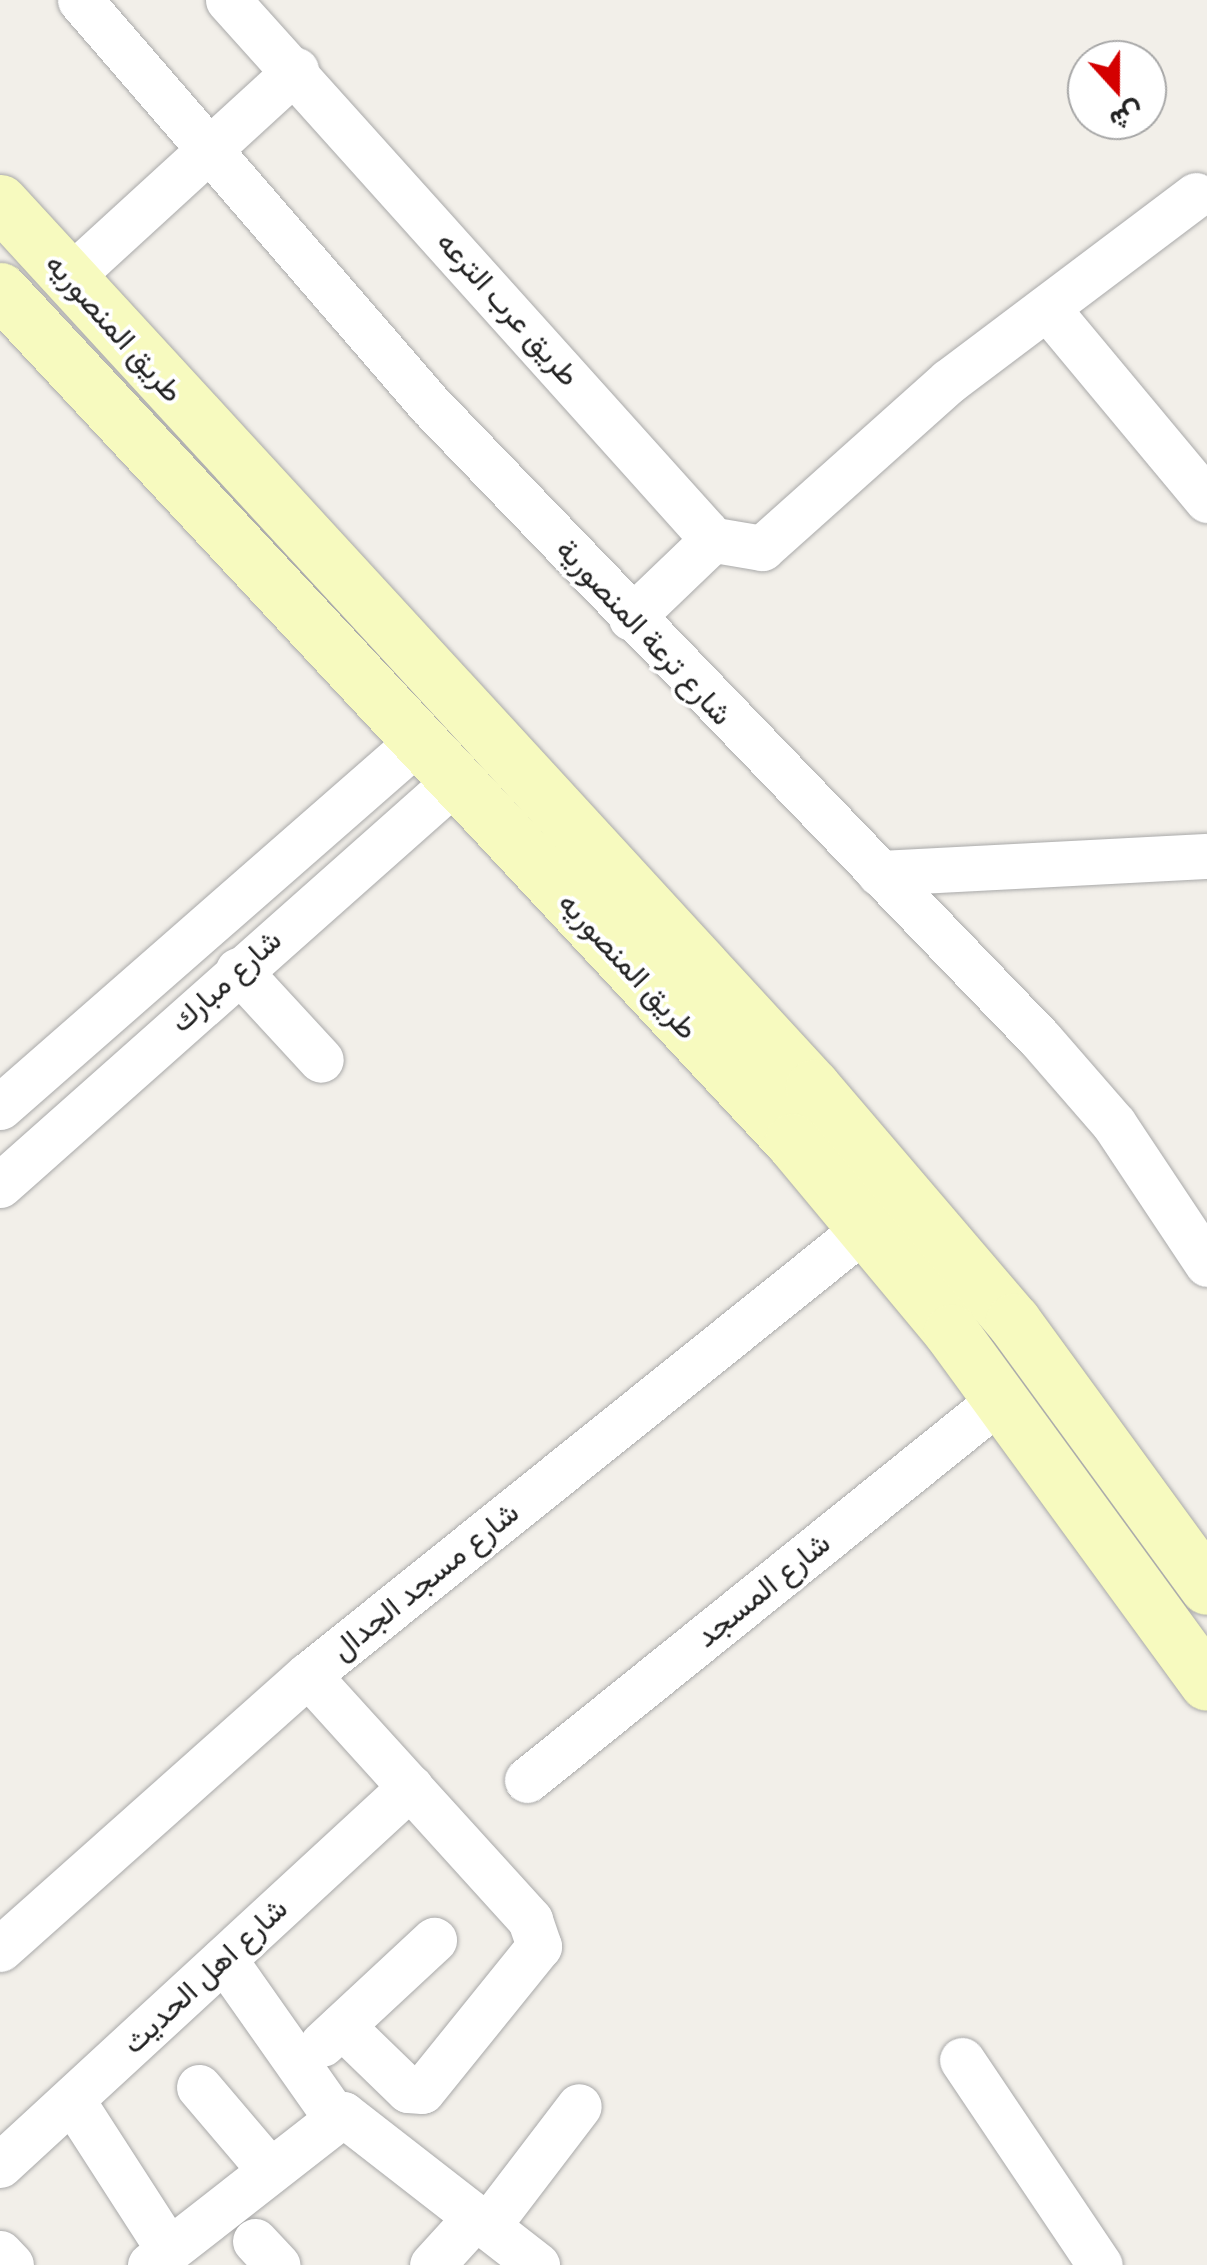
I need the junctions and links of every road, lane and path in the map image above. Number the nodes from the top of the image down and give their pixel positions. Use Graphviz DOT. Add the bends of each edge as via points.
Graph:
graph roads {
  1 [pos="80,0"];
  2 [pos="228,0"];
  3 [pos="296,70"];
  4 [pos="197,162"];
  5 [pos="1196,194"];
  6 [pos="0,202"];
  7 [pos="69,278"];
  8 [pos="0,290"];
  9 [pos="1046,308"];
  10 [pos="1207,500"];
  11 [pos="709,539"];
  12 [pos="631,618"];
  13 [pos="417,742"];
  14 [pos="455,781"];
  15 [pos="1207,856"];
  16 [pos="879,873"];
  17 [pos="238,970"];
  18 [pos="90,1027"];
  19 [pos="321,1060"];
  20 [pos="128,1069"];
  21 [pos="0,1106"];
  22 [pos="0,1186"];
  23 [pos="864,1228"];
  24 [pos="1207,1264"];
  25 [pos="998,1401"];
  26 [pos="1124,1467"];
  27 [pos="1077,1502"];
  28 [pos="1207,1587"];
  29 [pos="308,1675"];
  30 [pos="1207,1683"];
  31 [pos="527,1780"];
  32 [pos="410,1787"];
  33 [pos="434,1940"];
  34 [pos="0,1950"];
  35 [pos="224,1959"];
  36 [pos="342,2026"];
  37 [pos="962,2060"];
  38 [pos="298,2064"];
  39 [pos="199,2088"];
  40 [pos="72,2100"];
  41 [pos="579,2106"];
  42 [pos="329,2116"];
  43 [pos="0,2165"];
  44 [pos="267,2167"];
  45 [pos="481,2222"];
  46 [pos="0,2253"];
  47 [pos="159,2257"];
  48 [pos="11,2265"];
  49 [pos="432,2265"];
  50 [pos="537,2265"];
  51 [pos="1100,2265"];
  1 -- 4 [label="street, شارع ترعة المنصورية"];
  2 -- 3 [label="street, طريق عرب الترعه"];
  3 -- 4 [label="street"];
  3 -- 11 [label="street, طريق عرب الترعه"];
  4 -- 7 [label="street"];
  4 -- 12 [label="street, شارع ترعة المنصورية"];
  5 -- 9 [label="street"];
  6 -- 7 [label="main road, طريق المنصوريه"];
  7 -- 26 [label="main road, طريق المنصوريه" via="814,1087"];
  8 -- 13 [label="main road, طريق المنصوريه"];
  9 -- 10 [label="street"];
  9 -- 11 [label="street" via="762,548"];
  11 -- 12 [label="street"];
  12 -- 16 [label="street, شارع ترعة المنصورية"];
  13 -- 14 [label="main road, طريق المنصوريه"];
  13 -- 18 [label="street, شارع مبارك"];
  14 -- 17 [label="street, شارع مبارك"];
  14 -- 23 [label="main road, طريق المنصوريه"];
  15 -- 16 [label="street"];
  16 -- 24 [label="street, شارع ترعة المنصورية" via="1114,1124"];
  17 -- 19 [label="street"];
  17 -- 20 [label="street, شارع مبارك"];
  18 -- 20 [label="street"];
  18 -- 21 [label="street, شارع مبارك"];
  20 -- 22 [label="street, شارع مبارك"];
  23 -- 25 [label="main road, طريق المنصوريه"];
  23 -- 29 [label="street, شارع مسجد الجدال"];
  25 -- 27 [label="main road, طريق المنصوريه"];
  25 -- 31 [label="street, شارع المسجد"];
  26 -- 27 [label="main road"];
  26 -- 28 [label="main road, طريق المنصوريه"];
  27 -- 30 [label="main road, طريق المنصوريه"];
  29 -- 32 [label="street"];
  29 -- 34 [label="street, شارع مسجد الجدال"];
  32 -- 35 [label="street, شارع اهل الحديث"];
  32 -- 36 [label="street" via="530,1920 538,1946 422,2091 408,2090"];
  33 -- 36 [label="street"];
  35 -- 38 [label="street"];
  35 -- 40 [label="street, شارع اهل الحديث"];
  36 -- 38 [label="street"];
  37 -- 51 [label="street"];
  38 -- 42 [label="street"];
  39 -- 44 [label="street"];
  40 -- 43 [label="street, شارع اهل الحديث"];
  40 -- 47 [label="street"];
  41 -- 45 [label="street"];
  42 -- 44 [label="street"];
  42 -- 45 [label="street" via="350,2118"];
  44 -- 47 [label="street"];
  45 -- 49 [label="street"];
  45 -- 50 [label="street"];
  46 -- 48 [label="street"];
}
